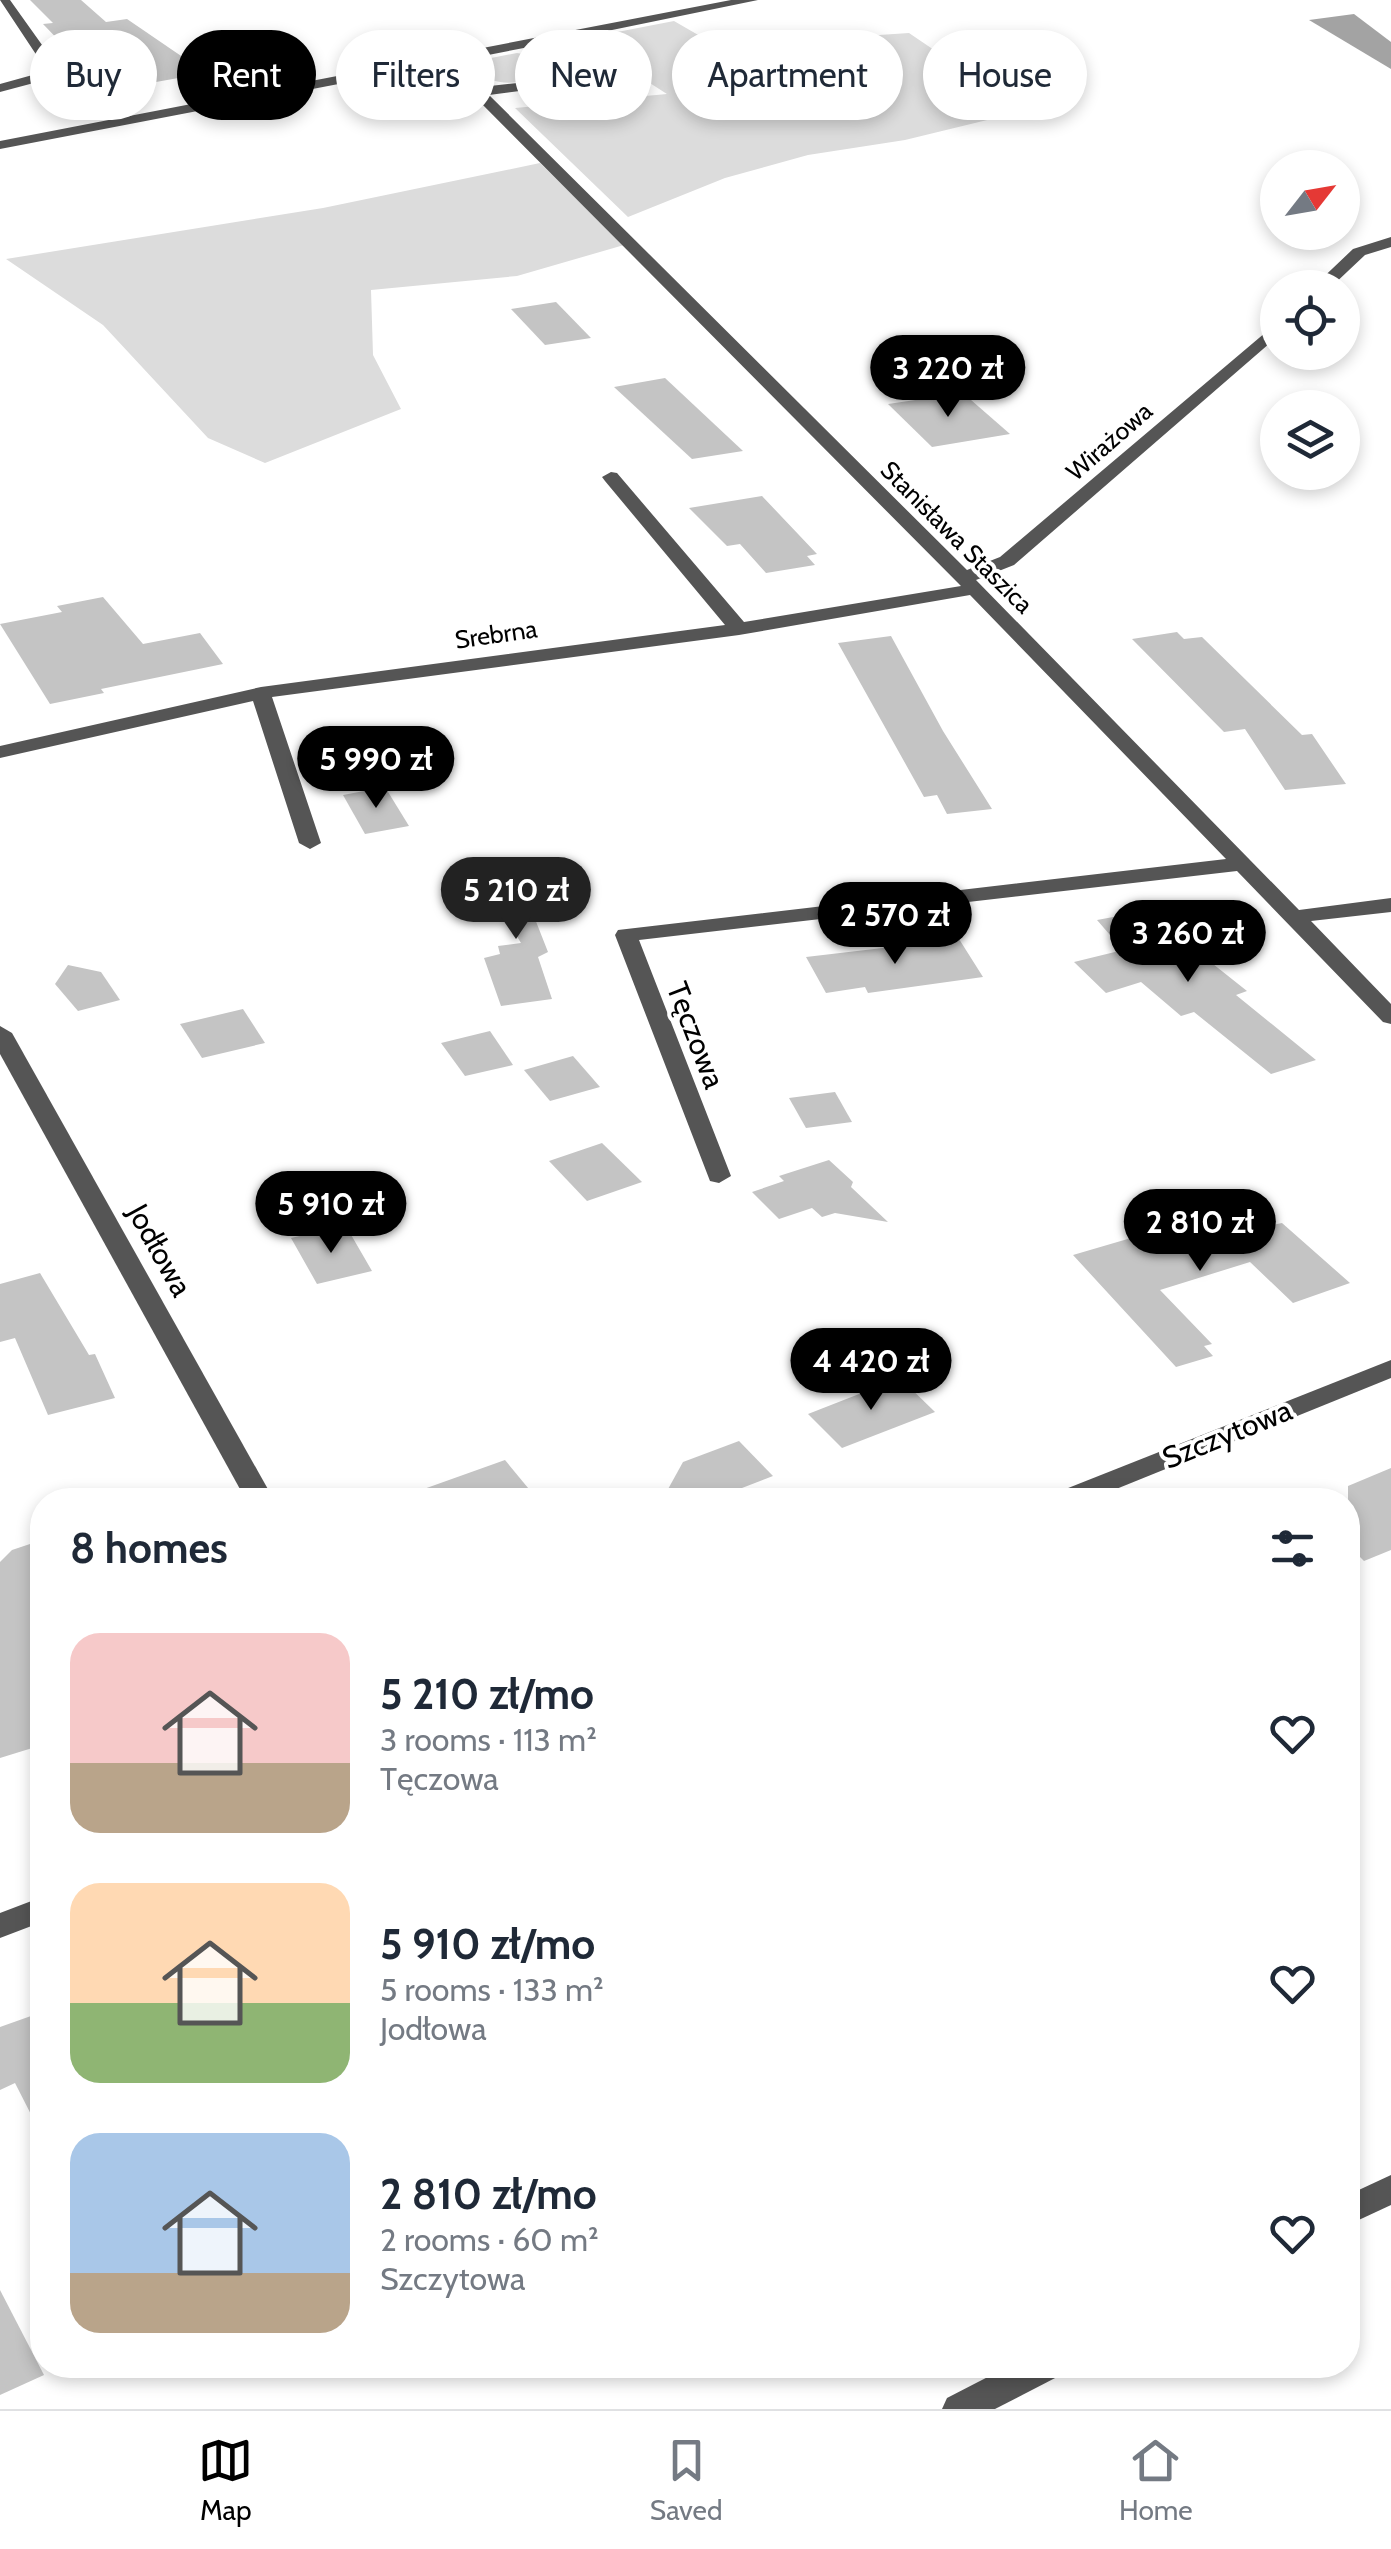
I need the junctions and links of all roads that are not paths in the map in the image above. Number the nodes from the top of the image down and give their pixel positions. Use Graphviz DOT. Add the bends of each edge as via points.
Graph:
graph roads {
  1 [pos="3,0"];
  2 [pos="751,0"];
  3 [pos="594,30"];
  4 [pos="336,80"];
  5 [pos="0,88"];
  6 [pos="495,109"];
  7 [pos="0,123"];
  8 [pos="20,142"];
  9 [pos="0,146"];
  10 [pos="1391,242"];
  11 [pos="1340,270"];
  12 [pos="1260,342"];
  13 [pos="611,477"];
  14 [pos="969,583"];
  15 [pos="739,629"];
  16 [pos="260,694"];
  17 [pos="0,752"];
  18 [pos="310,842"];
  19 [pos="1244,864"];
  20 [pos="1391,905"];
  21 [pos="1294,917"];
  22 [pos="1391,1017"];
  23 [pos="0,1033"];
  24 [pos="718,1176"];
  25 [pos="1391,1368"];
  26 [pos="253,1488"];
  27 [pos="1093,1488"];
  28 [pos="30,1914"];
  29 [pos="0,1926"];
  30 [pos="1391,2188"];
  31 [pos="1360,2205"];
  32 [pos="1021,2378"];
  33 [pos="960,2409"];
  1 -- 5 [label="street" via="54,73"];
  2 -- 3 [label="street"];
  4 -- 8 [label="street"];
  6 -- 14 [label="street, Stanisława Staszica"];
  7 -- 8 [label="street"];
  8 -- 9 [label="street"];
  10 -- 11 [label="street" via="1359,252"];
  12 -- 14 [label="street, Wirażowa" via="1007,561"];
  13 -- 15 [label="street"];
  14 -- 15 [label="street, Srebrna"];
  14 -- 19 [label="street, Stanisława Staszica"];
  15 -- 16 [label="street, Srebrna"];
  16 -- 17 [label="street, Srebrna"];
  16 -- 18 [label="street"];
  19 -- 21 [label="street, Stanisława Staszica"];
  19 -- 24 [label="street, Tęczowa" via="626,935"];
  20 -- 21 [label="street"];
  21 -- 22 [label="street, Stanisława Staszica"];
  23 -- 26 [label="street, Jodłowa"];
  25 -- 27 [label="street, Szczytowa"];
  28 -- 29 [label="street"];
  30 -- 31 [label="street"];
  32 -- 33 [label="street"];
}
